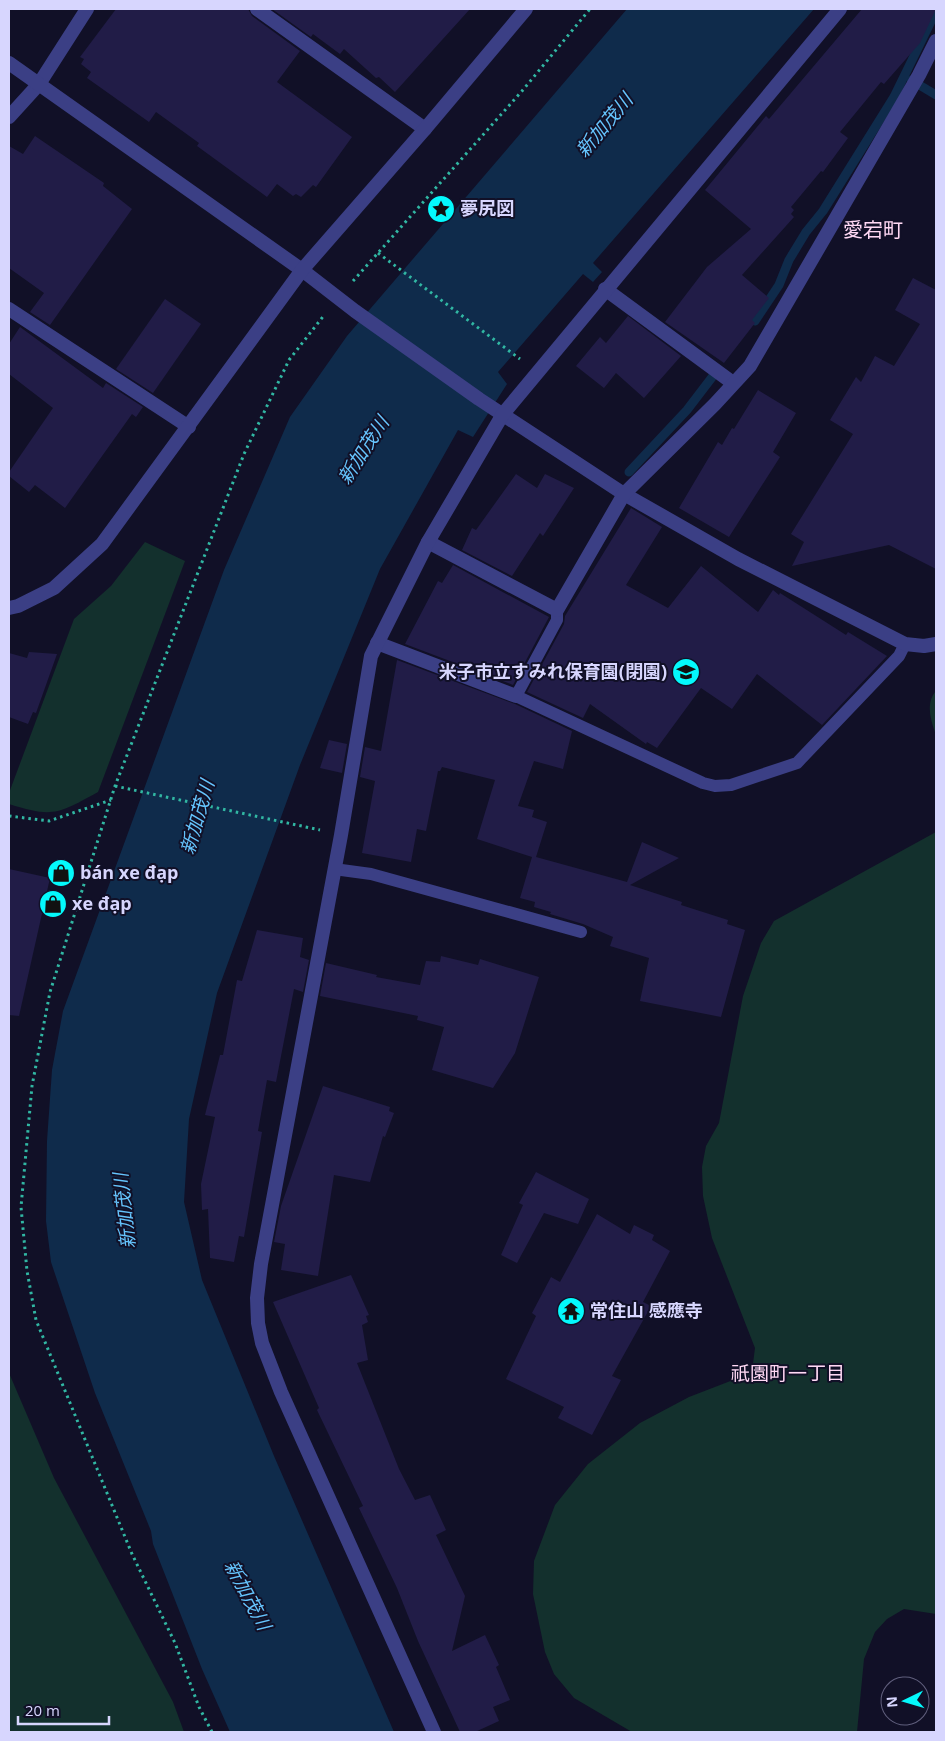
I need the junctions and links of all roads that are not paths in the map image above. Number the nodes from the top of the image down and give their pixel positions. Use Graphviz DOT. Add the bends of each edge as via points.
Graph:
graph roads {
  1 [pos="87,9"];
  2 [pos="257,9"];
  3 [pos="526,9"];
  4 [pos="840,9"];
  5 [pos="936,41"];
  6 [pos="9,63"];
  7 [pos="39,84"];
  8 [pos="9,117"];
  9 [pos="425,129"];
  10 [pos="302,270"];
  11 [pos="605,289"];
  12 [pos="9,309"];
  13 [pos="733,383"];
  14 [pos="503,414"];
  15 [pos="188,427"];
  16 [pos="624,494"];
  17 [pos="428,542"];
  18 [pos="9,608"];
  19 [pos="557,610"];
  20 [pos="377,643"];
  21 [pos="906,644"];
  22 [pos="936,644"];
  23 [pos="516,696"];
  24 [pos="334,869"];
  25 [pos="581,932"];
  26 [pos="434,1732"];
  1 -- 7 [label="street"];
  2 -- 9 [label="street"];
  3 -- 9 [label="street"];
  4 -- 11 [label="street"];
  5 -- 13 [label="street" via="750,366"];
  6 -- 7 [label="street"];
  7 -- 8 [label="street"];
  7 -- 10 [label="street"];
  9 -- 10 [label="street"];
  10 -- 14 [label="street"];
  10 -- 15 [label="street"];
  11 -- 13 [label="street"];
  11 -- 14 [label="street"];
  12 -- 15 [label="street"];
  13 -- 16 [label="street"];
  14 -- 16 [label="street"];
  14 -- 17 [label="street"];
  15 -- 18 [label="street" via="102,544 54,588"];
  16 -- 19 [label="street"];
  16 -- 21 [label="street" via="738,559"];
  17 -- 19 [label="street"];
  17 -- 20 [label="street"];
  19 -- 23 [label="lane" via="557,620"];
  20 -- 23 [label="street"];
  20 -- 24 [label="street" via="371,656"];
  21 -- 22 [label="street"];
  21 -- 23 [label="lane" via="899,656 797,763 731,785 703,783"];
  24 -- 25 [label="lane" via="371,874"];
  24 -- 26 [label="street" via="266,1230 257,1298 258,1323 280,1392"];
}
